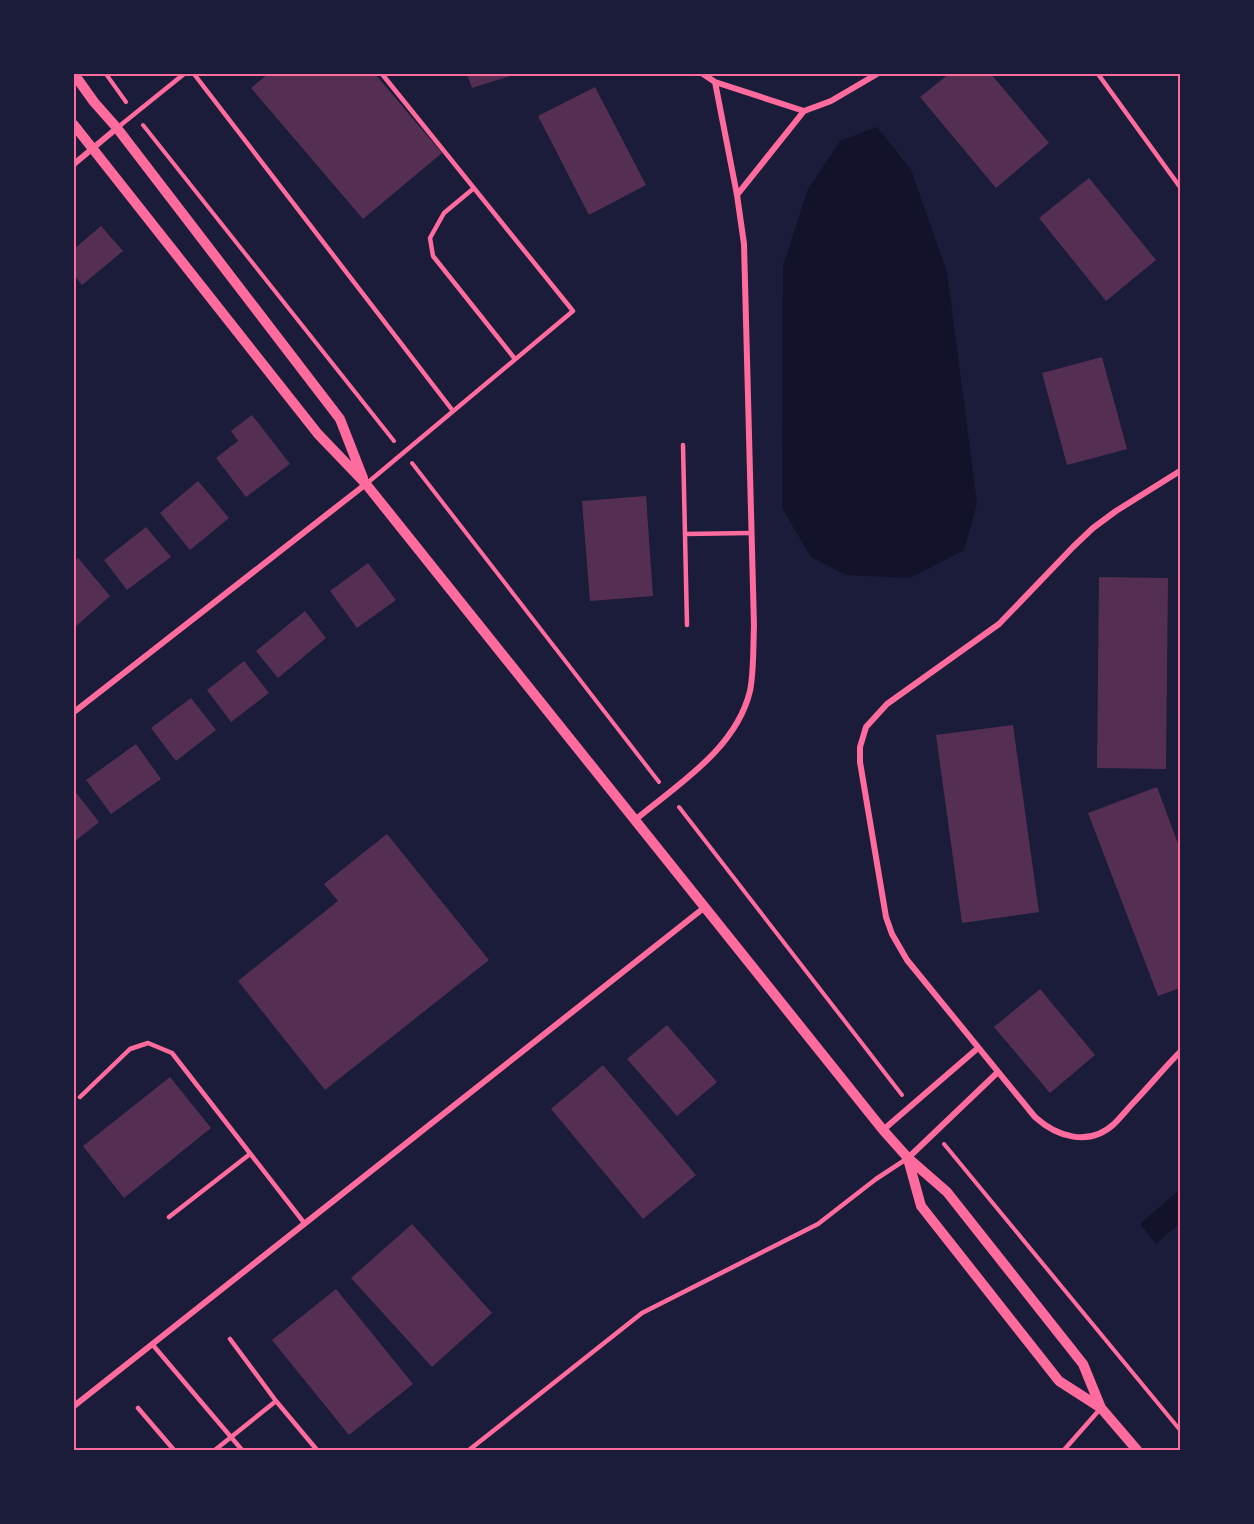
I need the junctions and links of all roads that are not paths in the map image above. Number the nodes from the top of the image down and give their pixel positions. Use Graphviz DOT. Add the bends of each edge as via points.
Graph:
graph roads {
  1 [pos="74,74"];
  2 [pos="184,74"];
  3 [pos="194,74"];
  4 [pos="382,74"];
  5 [pos="703,74"];
  6 [pos="877,74"];
  7 [pos="1098,74"];
  8 [pos="715,82"];
  9 [pos="804,111"];
  10 [pos="74,125"];
  11 [pos="117,128"];
  12 [pos="94,148"];
  13 [pos="74,164"];
  14 [pos="1180,186"];
  15 [pos="474,188"];
  16 [pos="737,195"];
  17 [pos="515,359"];
  18 [pos="453,411"];
  19 [pos="683,445"];
  20 [pos="1180,471"];
  21 [pos="366,484"];
  22 [pos="751,533"];
  23 [pos="685,534"];
  24 [pos="687,625"];
  25 [pos="74,712"];
  26 [pos="635,820"];
  27 [pos="705,907"];
  28 [pos="978,1048"];
  29 [pos="1180,1052"];
  30 [pos="998,1072"];
  31 [pos="80,1097"];
  32 [pos="883,1130"];
  33 [pos="250,1154"];
  34 [pos="908,1158"];
  35 [pos="169,1217"];
  36 [pos="304,1224"];
  37 [pos="230,1339"];
  38 [pos="152,1344"];
  39 [pos="276,1401"];
  40 [pos="74,1406"];
  41 [pos="138,1408"];
  42 [pos="1101,1408"];
  43 [pos="231,1438"];
  44 [pos="174,1450"];
  45 [pos="215,1450"];
  46 [pos="242,1450"];
  47 [pos="317,1450"];
  48 [pos="469,1450"];
  49 [pos="1064,1450"];
  50 [pos="1137,1450"];
  1 -- 11 [label="street"];
  2 -- 11 [label="lane"];
  3 -- 18 [label="lane"];
  4 -- 15 [label="lane"];
  5 -- 8 [label="street"];
  6 -- 9 [label="street" via="831,101"];
  7 -- 14 [label="lane"];
  8 -- 9 [label="street"];
  8 -- 16 [label="street"];
  9 -- 16 [label="street"];
  10 -- 12 [label="street"];
  11 -- 12 [label="street"];
  11 -- 21 [label="street" via="340,419"];
  12 -- 13 [label="street"];
  12 -- 21 [label="street" via="318,434"];
  15 -- 17 [label="lane" via="444,213 430,238 433,256"];
  15 -- 17 [label="lane" via="573,311"];
  16 -- 22 [label="street" via="744,244"];
  17 -- 18 [label="lane"];
  18 -- 21 [label="lane"];
  19 -- 23 [label="lane"];
  20 -- 28 [label="street" via="1093,528 999,624 887,704 866,727 860,762 886,917 907,960"];
  21 -- 25 [label="street"];
  21 -- 26 [label="street"];
  22 -- 23 [label="lane"];
  22 -- 26 [label="street" via="754,626 750,689 744,709 712,755"];
  23 -- 24 [label="lane"];
  26 -- 27 [label="street"];
  27 -- 32 [label="street"];
  27 -- 36 [label="street"];
  28 -- 30 [label="street"];
  28 -- 32 [label="street"];
  29 -- 30 [label="street" via="1112,1125 1094,1135 1078,1137 1062,1135 1047,1127"];
  30 -- 34 [label="street"];
  31 -- 33 [label="lane" via="130,1049 148,1043 172,1053"];
  32 -- 34 [label="street"];
  33 -- 35 [label="lane"];
  33 -- 36 [label="lane"];
  34 -- 42 [label="street" via="947,1192 1083,1364"];
  34 -- 42 [label="street" via="921,1206 1059,1382"];
  34 -- 48 [label="lane" via="818,1224 642,1313"];
  36 -- 38 [label="street"];
  37 -- 39 [label="lane"];
  38 -- 40 [label="street"];
  38 -- 43 [label="lane"];
  39 -- 43 [label="lane"];
  39 -- 47 [label="lane"];
  41 -- 44 [label="lane"];
  42 -- 49 [label="lane"];
  42 -- 50 [label="street"];
  43 -- 45 [label="lane"];
  43 -- 46 [label="lane"];
}
